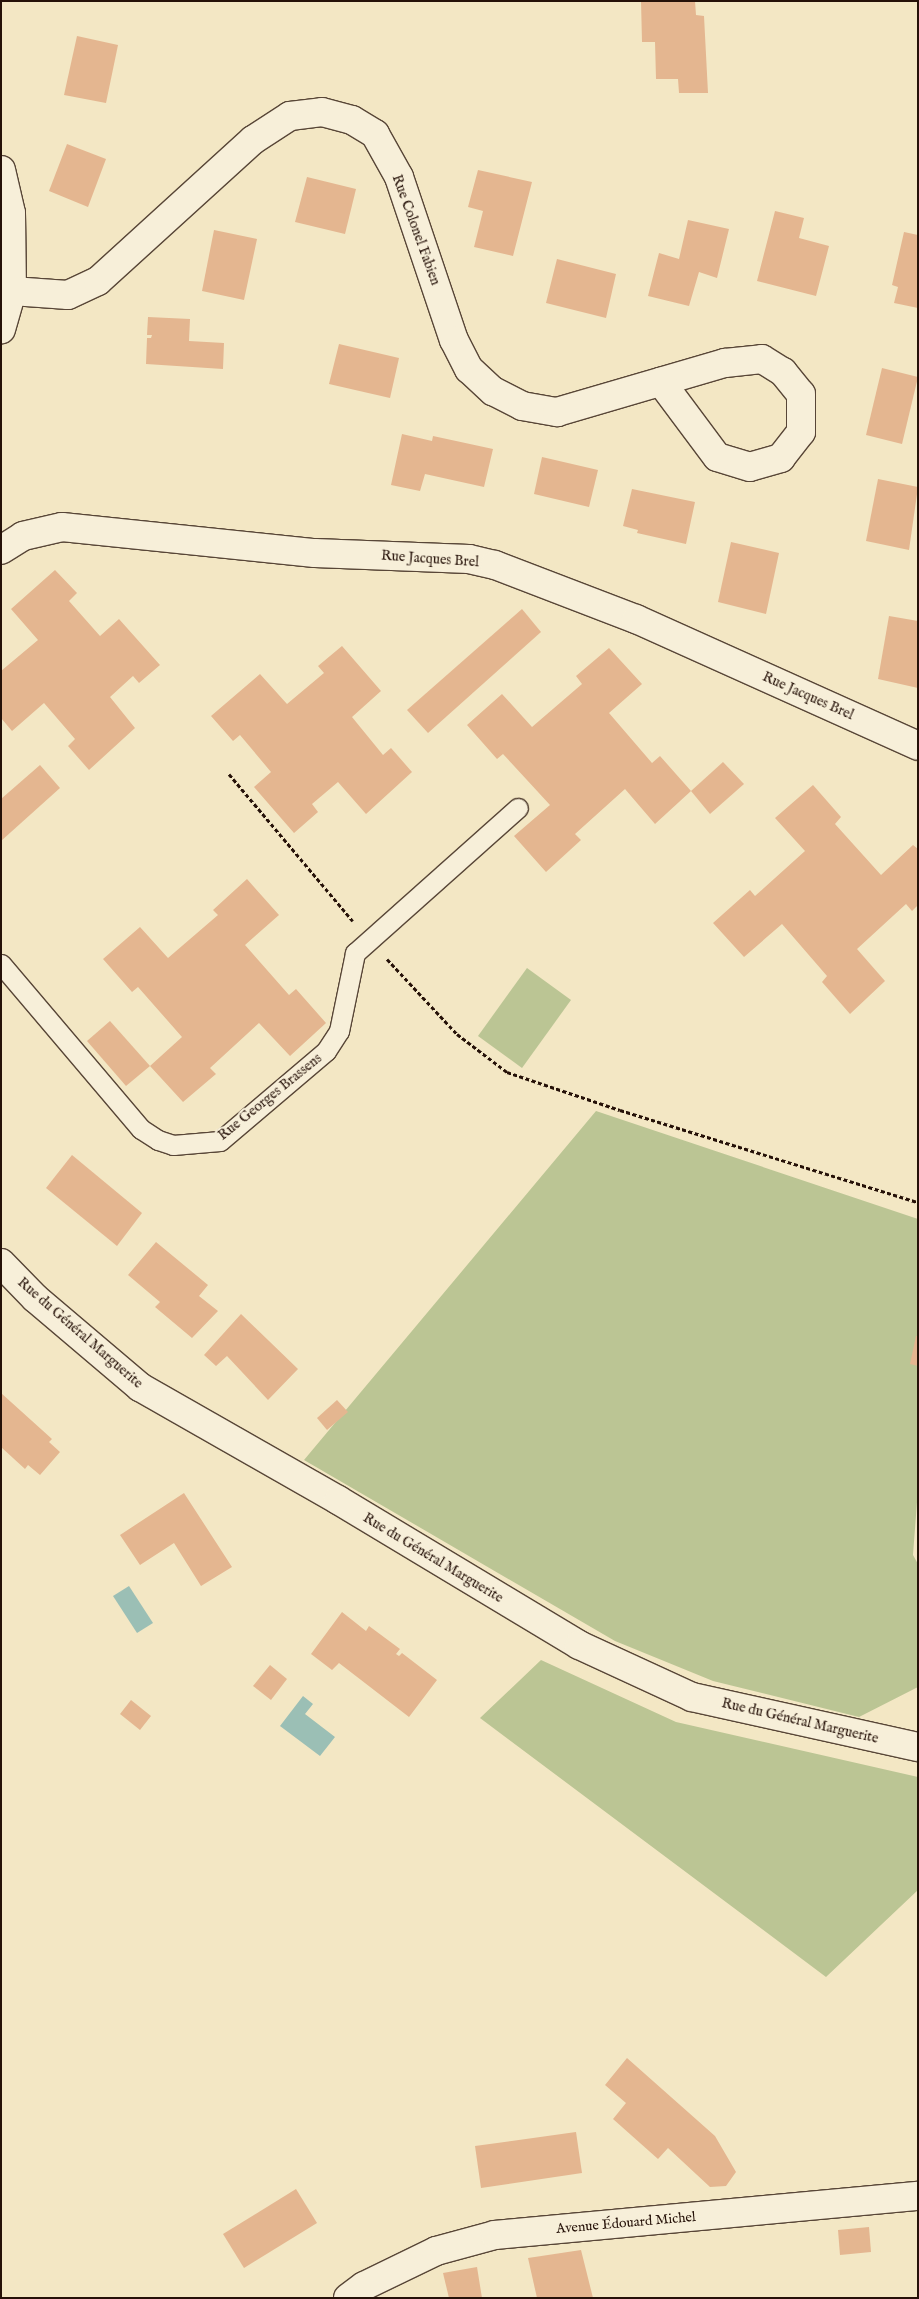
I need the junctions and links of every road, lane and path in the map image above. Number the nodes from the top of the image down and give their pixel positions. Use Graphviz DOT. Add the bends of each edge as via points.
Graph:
graph roads {
  1 [pos="1,170"];
  2 [pos="12,291"];
  3 [pos="1,329"];
  4 [pos="661,382"];
  5 [pos="1,550"];
  6 [pos="918,746"];
  7 [pos="229,774"];
  8 [pos="518,808"];
  9 [pos="369,940"];
  10 [pos="1,964"];
  11 [pos="918,1202"];
  12 [pos="1,1263"];
  13 [pos="918,1747"];
  14 [pos="918,2196"];
  15 [pos="348,2298"];
  1 -- 2 [label="street" via="11,213"];
  2 -- 3 [label="street"];
  2 -- 4 [label="street, Rue Colonel Fabien" via="68,295 98,281 253,140 290,116 322,112 352,120 375,134 399,177 454,340 469,369 493,391 522,406 556,412"];
  4 -- 4 [label="street, Rue Colonel Fabien" via="725,363 762,359 783,372 801,394 801,432 781,458 758,465 750,467 718,457"];
  5 -- 6 [label="street, Rue Jacques Brel" via="23,536 62,527 315,553 469,559 495,564 636,619"];
  7 -- 9 [label="path"];
  8 -- 9 [label="lane, Rue Georges Brassens"];
  9 -- 10 [label="lane, Rue Georges Brassens" via="355,953 339,1031 326,1051 220,1141 173,1144 158,1140 141,1129"];
  9 -- 11 [label="path" via="457,1034 507,1072"];
  12 -- 13 [label="street, Rue du Général Marguerite" via="35,1298 140,1387 338,1500 579,1645 692,1697"];
  14 -- 15 [label="street, Avenue Édouard Michel" via="495,2235 436,2251 364,2286"];
}
